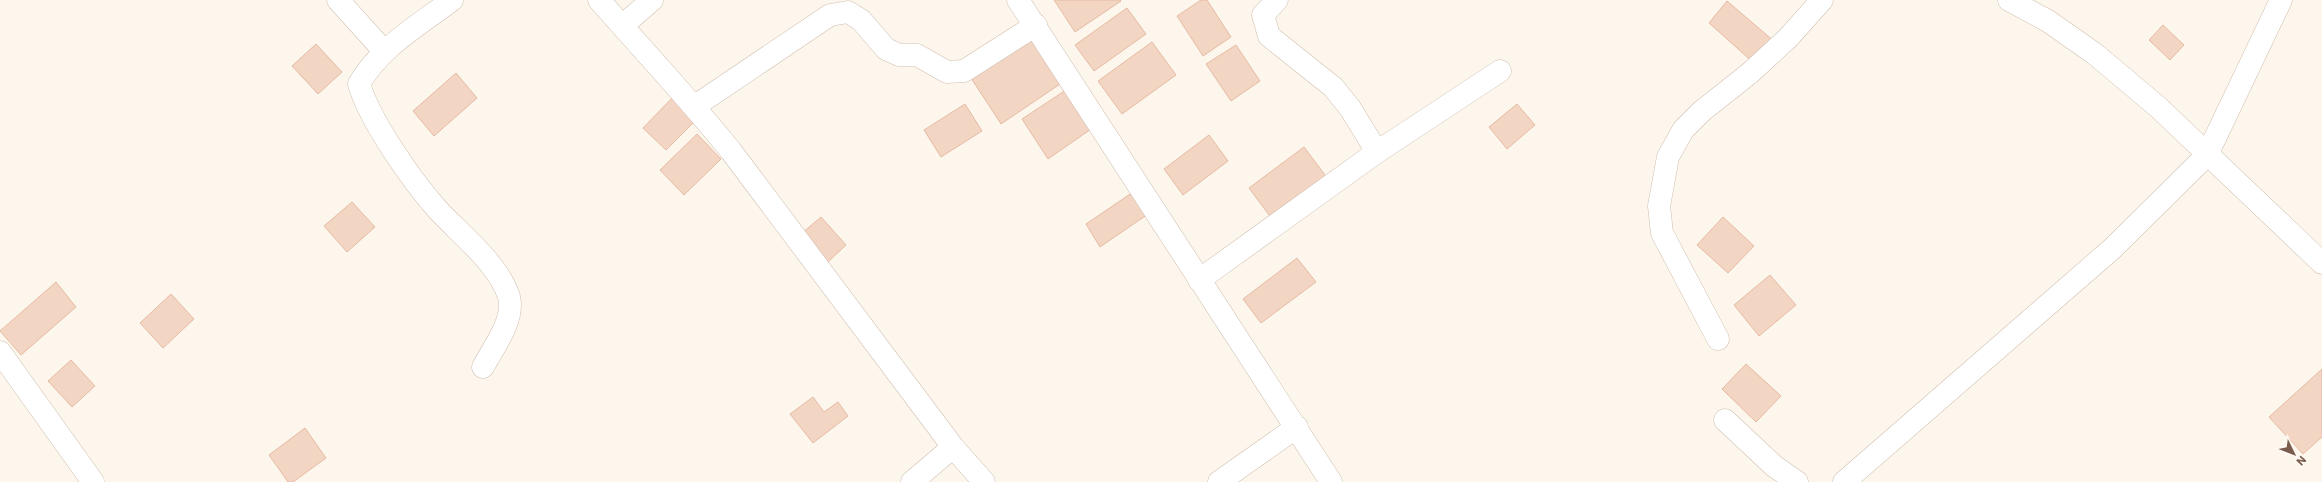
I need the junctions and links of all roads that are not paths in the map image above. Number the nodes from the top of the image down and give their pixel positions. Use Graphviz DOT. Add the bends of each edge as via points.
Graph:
graph roads {
  1 [pos="338,0"];
  2 [pos="452,0"];
  3 [pos="599,0"];
  4 [pos="652,0"];
  5 [pos="1018,0"];
  6 [pos="1277,0"];
  7 [pos="1822,0"];
  8 [pos="2010,0"];
  9 [pos="2281,0"];
  10 [pos="1036,25"];
  11 [pos="622,26"];
  12 [pos="384,51"];
  13 [pos="1500,71"];
  14 [pos="695,106"];
  15 [pos="1377,152"];
  16 [pos="2207,154"];
  17 [pos="2322,263"];
  18 [pos="1199,280"];
  19 [pos="1718,339"];
  20 [pos="0,352"];
  21 [pos="483,367"];
  22 [pos="1725,420"];
  23 [pos="1297,428"];
  24 [pos="953,447"];
  25 [pos="93,482"];
  26 [pos="912,482"];
  27 [pos="984,482"];
  28 [pos="1219,482"];
  29 [pos="1331,482"];
  30 [pos="1797,482"];
  31 [pos="1844,482"];
  1 -- 12 [label="street"];
  2 -- 12 [label="street"];
  3 -- 11 [label="street"];
  4 -- 11 [label="street"];
  5 -- 10 [label="street"];
  6 -- 15 [label="street" via="1263,16 1269,36 1333,88 1350,108"];
  7 -- 19 [label="street" via="1788,38 1682,130 1668,157 1659,206 1662,233"];
  8 -- 16 [label="street" via="2095,54 2158,107"];
  9 -- 16 [label="street"];
  10 -- 14 [label="street" via="964,71 947,72 917,55 899,55 886,49 862,20 848,12 830,15"];
  10 -- 18 [label="street"];
  11 -- 14 [label="street" via="662,73"];
  12 -- 21 [label="street" via="368,67 359,84 364,100 412,178 437,209 496,272 509,298 508,320"];
  13 -- 15 [label="street"];
  14 -- 24 [label="street" via="732,151"];
  15 -- 18 [label="street"];
  16 -- 17 [label="street"];
  16 -- 31 [label="street" via="2113,248"];
  18 -- 23 [label="street"];
  20 -- 25 [label="street"];
  22 -- 30 [label="street" via="1774,466"];
  23 -- 28 [label="street"];
  23 -- 29 [label="street"];
  24 -- 26 [label="street"];
  24 -- 27 [label="street"];
}
